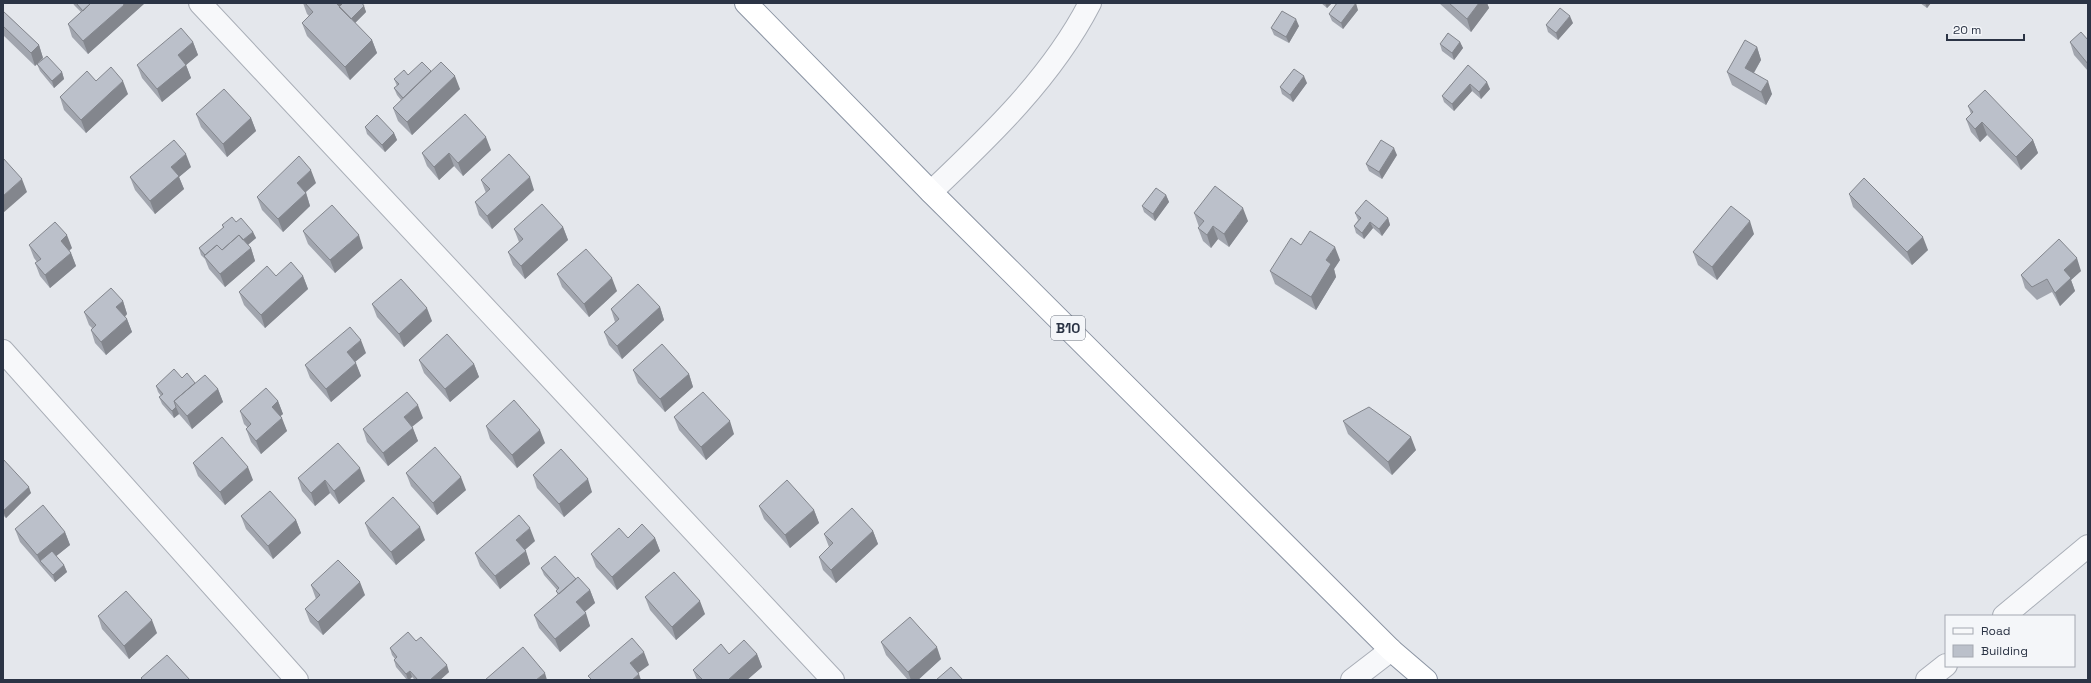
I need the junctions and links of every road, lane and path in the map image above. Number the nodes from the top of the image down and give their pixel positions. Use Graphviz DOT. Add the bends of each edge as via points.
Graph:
graph roads {
  1 [pos="200,3"];
  2 [pos="746,3"];
  3 [pos="1090,3"];
  4 [pos="931,192"];
  5 [pos="3,351"];
  6 [pos="2088,546"];
  7 [pos="2005,615"];
  8 [pos="1391,650"];
  9 [pos="1945,666"];
  10 [pos="297,680"];
  11 [pos="833,680"];
  12 [pos="1352,680"];
  13 [pos="1417,680"];
  14 [pos="1426,680"];
  15 [pos="1928,680"];
  1 -- 11 [label="street"];
  2 -- 4 [label="highway, B10"];
  3 -- 4 [label="street" via="1064,46 1030,91 983,143"];
  4 -- 8 [label="highway, B10"];
  5 -- 10 [label="street"];
  6 -- 7 [label="street"];
  8 -- 12 [label="street"];
  8 -- 13 [label="highway, B10"];
  8 -- 14 [label="highway, B10"];
  9 -- 15 [label="street"];
}
